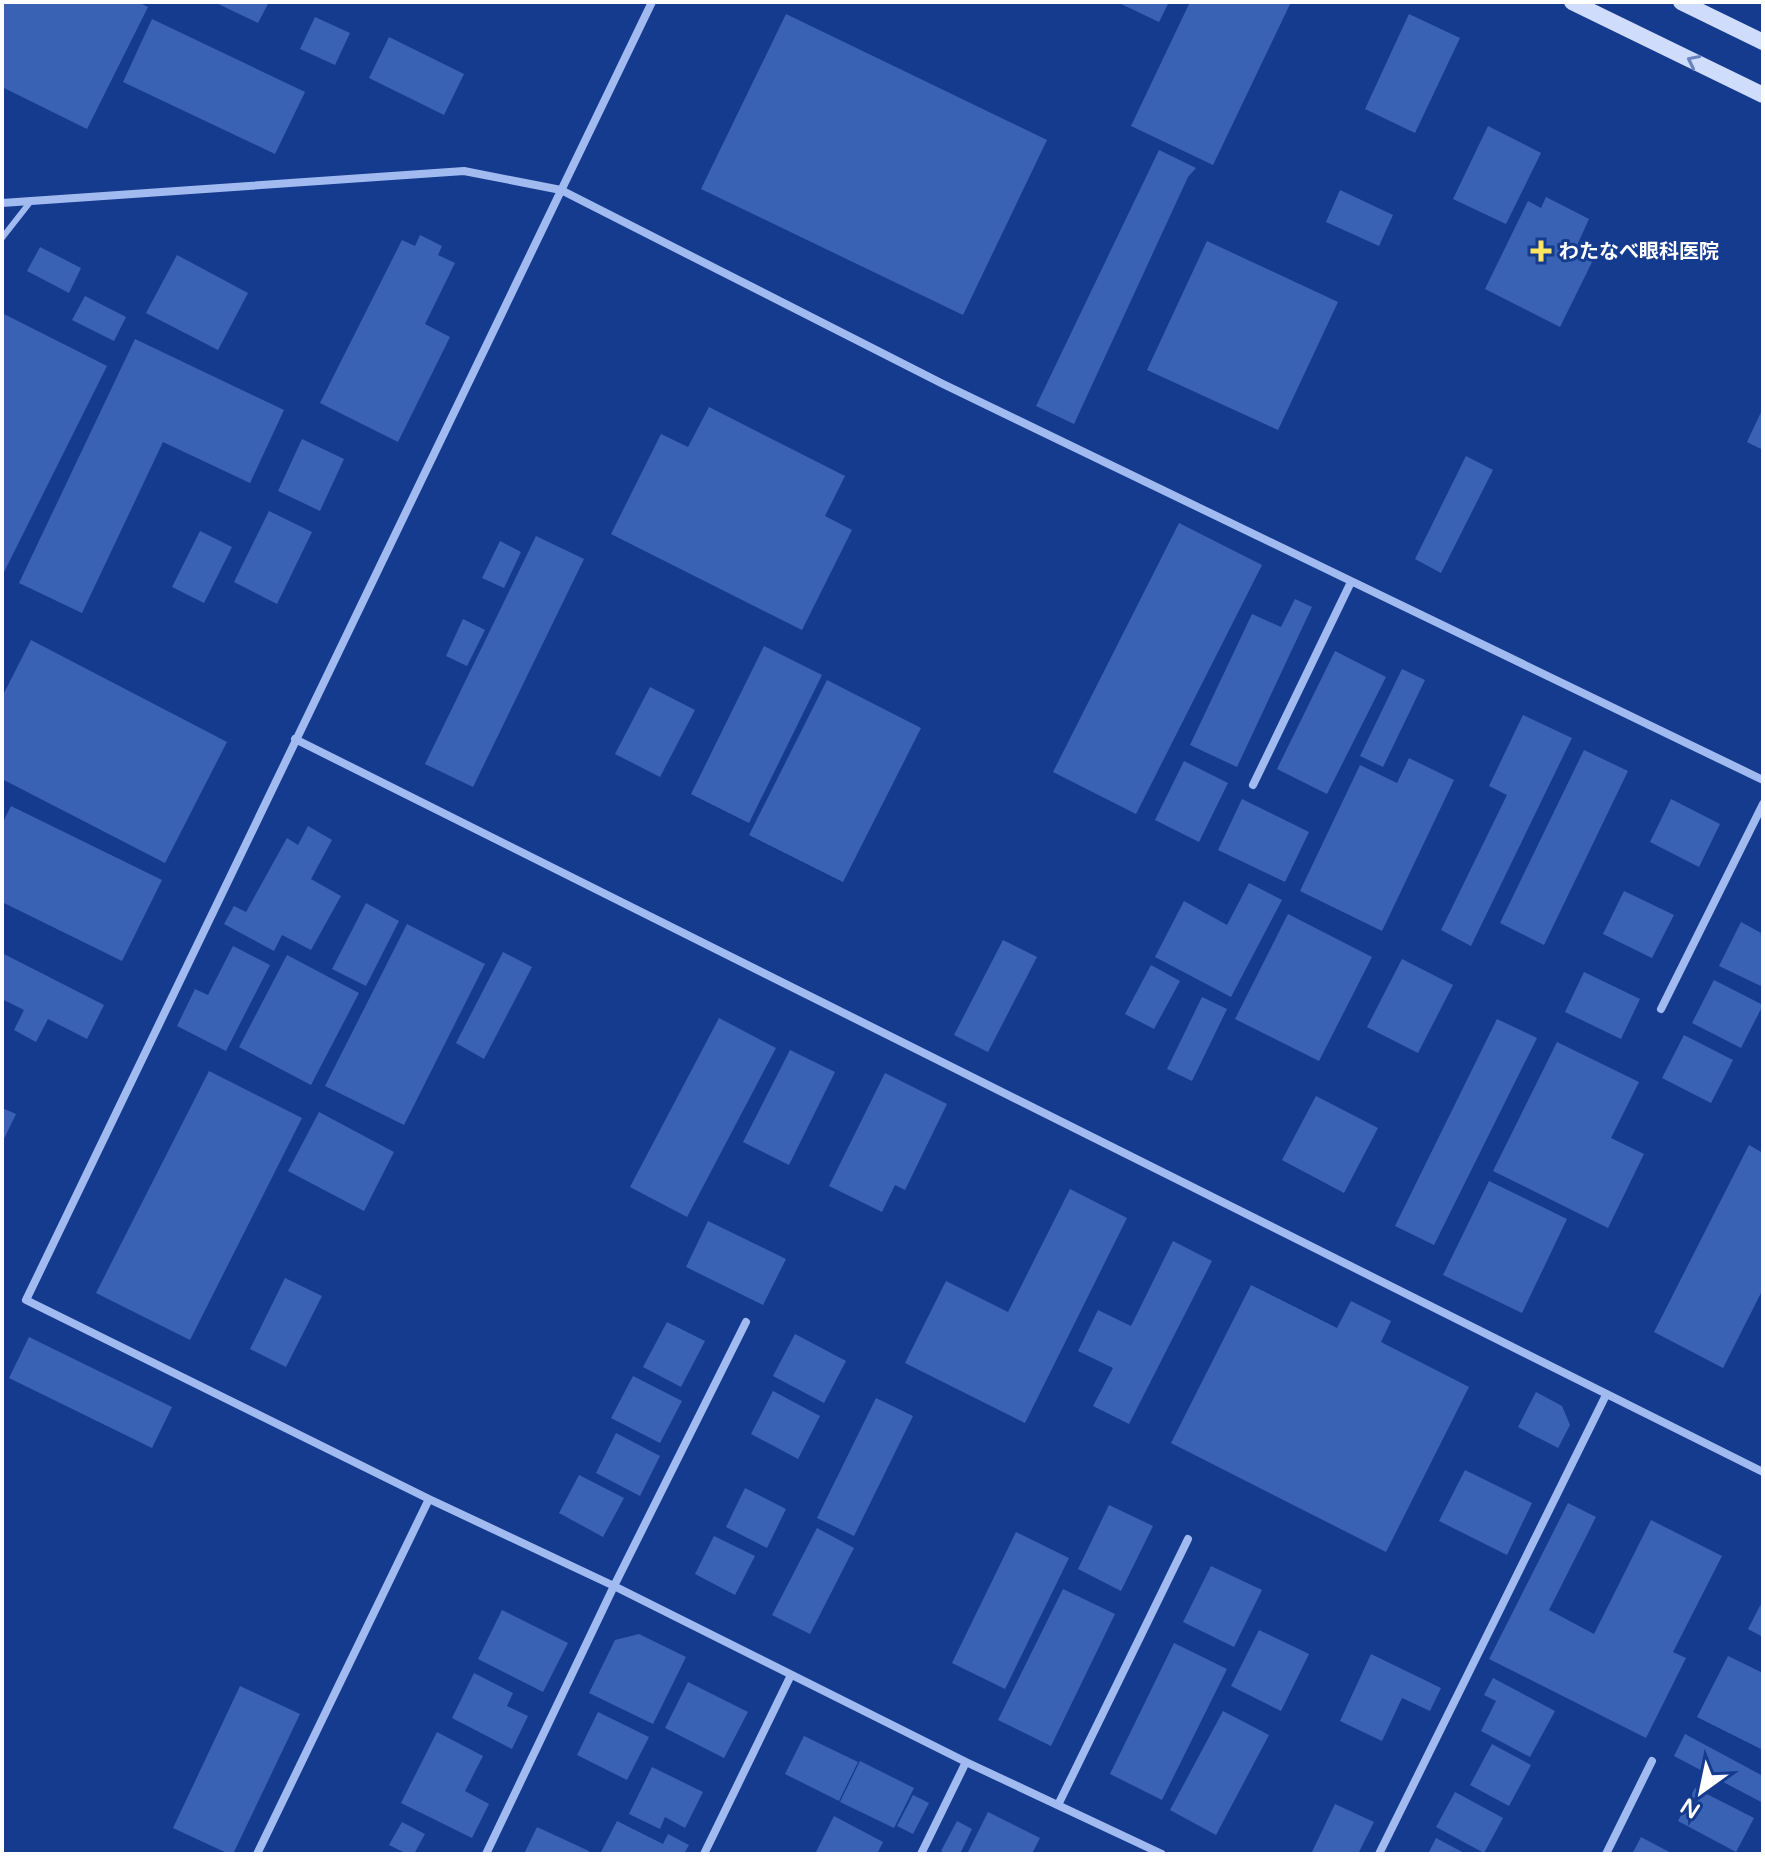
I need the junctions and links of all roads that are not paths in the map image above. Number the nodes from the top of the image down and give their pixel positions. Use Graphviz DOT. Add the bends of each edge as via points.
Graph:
graph roads {
  1 [pos="652,2"];
  2 [pos="1572,2"];
  3 [pos="1681,2"];
  4 [pos="1763,42"];
  5 [pos="1763,95"];
  6 [pos="561,190"];
  7 [pos="31,201"];
  8 [pos="2,203"];
  9 [pos="2,238"];
  10 [pos="1351,582"];
  11 [pos="295,739"];
  12 [pos="1763,780"];
  13 [pos="1253,785"];
  14 [pos="1763,804"];
  15 [pos="1661,1009"];
  16 [pos="746,1322"];
  17 [pos="1606,1395"];
  18 [pos="1763,1472"];
  19 [pos="429,1499"];
  20 [pos="1188,1539"];
  21 [pos="614,1586"];
  22 [pos="791,1675"];
  23 [pos="1652,1761"];
  24 [pos="966,1762"];
  25 [pos="1058,1805"];
  26 [pos="1157,1853"];
  27 [pos="257,1854"];
  28 [pos="486,1854"];
  29 [pos="704,1854"];
  30 [pos="921,1854"];
  31 [pos="1379,1854"];
  32 [pos="1606,1854"];
  1 -- 6 [label="street"];
  5 -- 2 [label="main road, one-way"];
  3 -- 4 [label="main road"];
  6 -- 7 [label="street" via="464,171"];
  6 -- 10 [label="street"];
  6 -- 11 [label="street"];
  7 -- 8 [label="street"];
  7 -- 9 [label="lane"];
  10 -- 12 [label="street"];
  10 -- 13 [label="street"];
  11 -- 17 [label="street"];
  11 -- 19 [label="street" via="26,1300"];
  14 -- 15 [label="street"];
  16 -- 21 [label="street"];
  17 -- 18 [label="street"];
  17 -- 31 [label="street"];
  19 -- 21 [label="street"];
  19 -- 27 [label="street"];
  20 -- 25 [label="street"];
  21 -- 22 [label="street"];
  21 -- 28 [label="street"];
  22 -- 24 [label="street"];
  22 -- 29 [label="street"];
  23 -- 32 [label="street"];
  24 -- 25 [label="street"];
  24 -- 30 [label="street"];
  25 -- 26 [label="street"];
}
